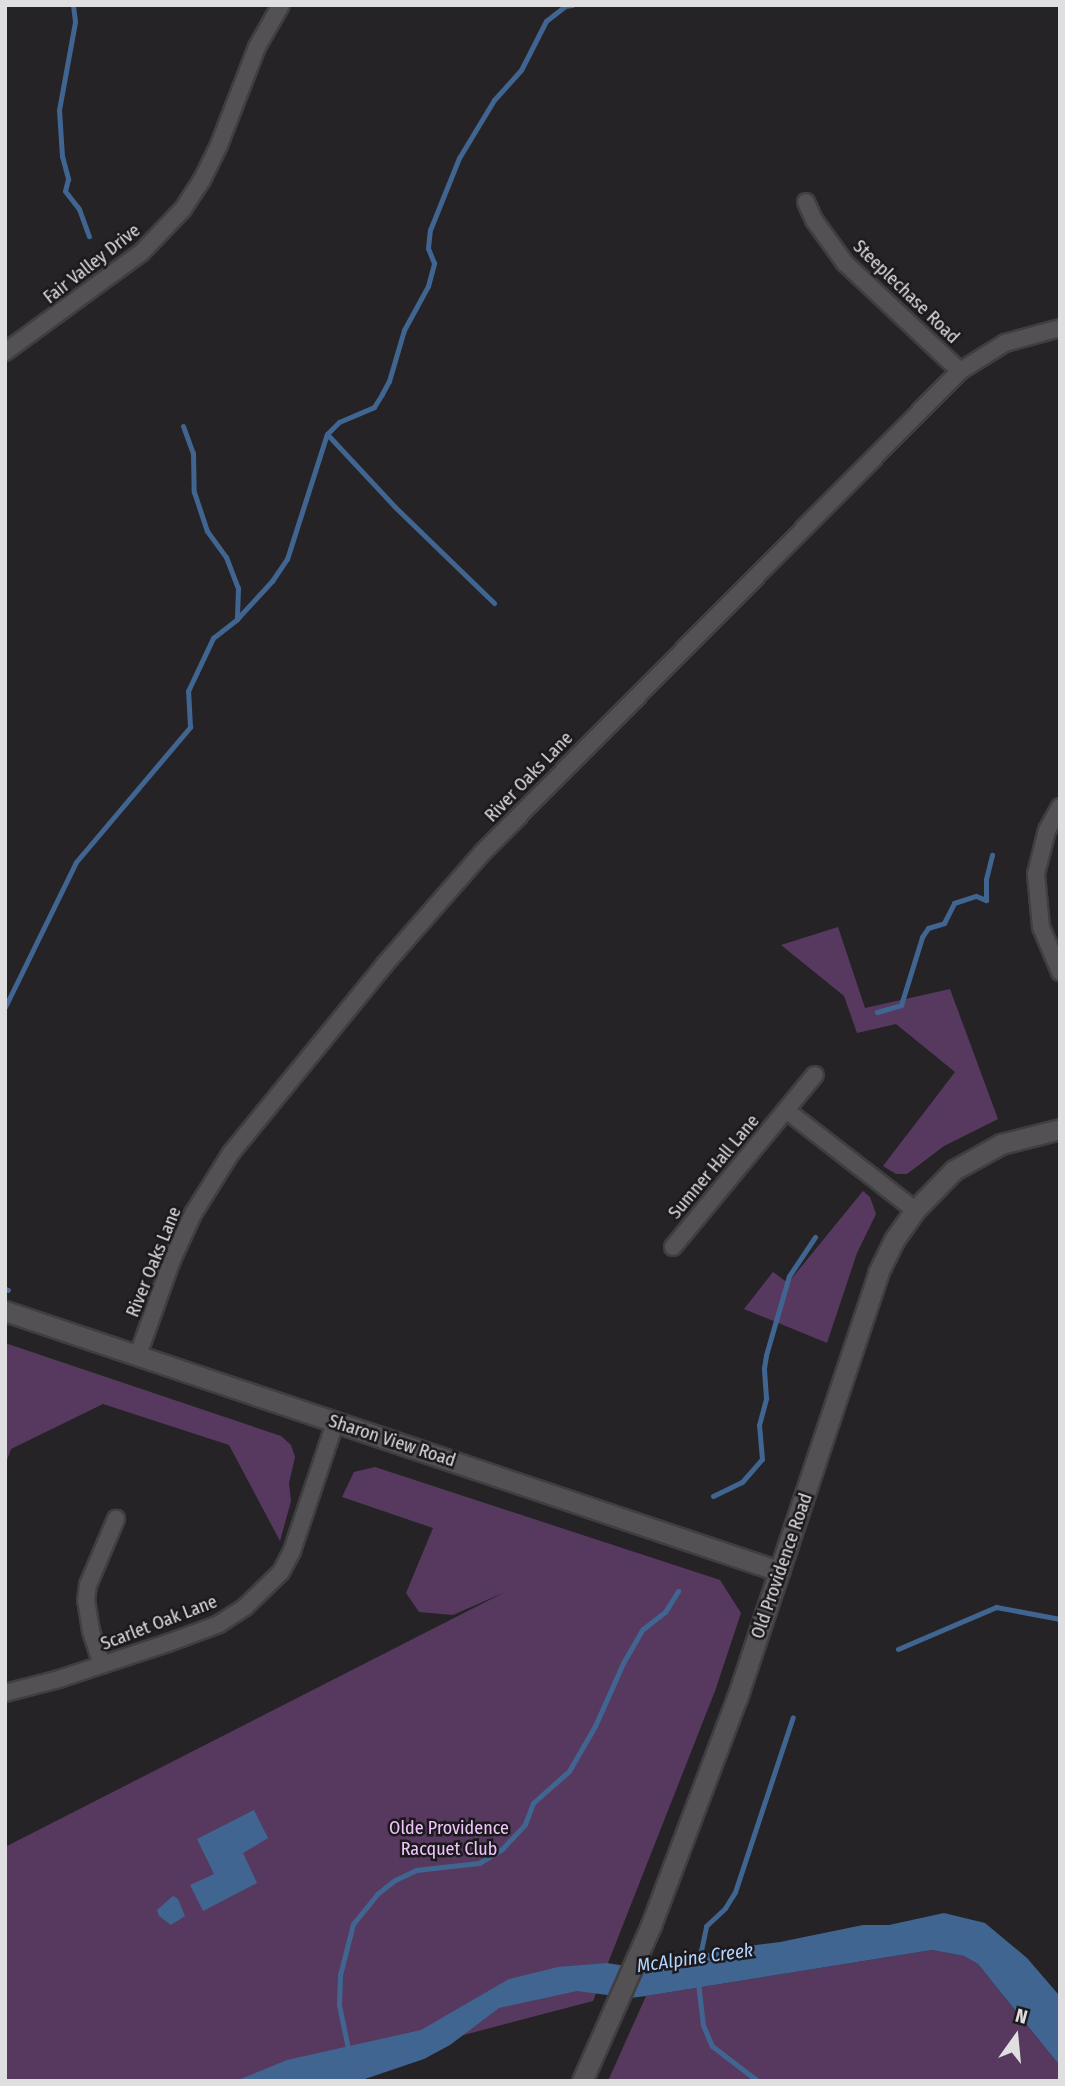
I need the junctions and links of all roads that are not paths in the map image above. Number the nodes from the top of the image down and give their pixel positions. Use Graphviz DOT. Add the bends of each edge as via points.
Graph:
graph roads {
  1 [pos="281,5"];
  2 [pos="806,202"];
  3 [pos="1060,328"];
  4 [pos="5,352"];
  5 [pos="960,371"];
  6 [pos="1060,807"];
  7 [pos="1060,972"];
  8 [pos="815,1074"];
  9 [pos="786,1110"];
  10 [pos="1060,1129"];
  11 [pos="915,1210"];
  12 [pos="673,1247"];
  13 [pos="5,1311"];
  14 [pos="138,1355"];
  15 [pos="335,1423"];
  16 [pos="116,1519"];
  17 [pos="779,1571"];
  18 [pos="102,1665"];
  19 [pos="5,1693"];
  20 [pos="582,2081"];
  1 -- 4 [label="street, Fair Valley Drive" via="257,47 219,145 183,209 141,253"];
  2 -- 5 [label="street, Steeplechase Road" via="845,262"];
  3 -- 5 [label="street, River Oaks Lane" via="1005,343"];
  5 -- 14 [label="street, River Oaks Lane" via="483,852 385,964 231,1153 205,1193 172,1260"];
  6 -- 7 [label="street" via="1047,830 1036,874 1041,927"];
  8 -- 9 [label="street, Sumner Hall Lane"];
  9 -- 11 [label="street, Sumner Hall Lane"];
  9 -- 12 [label="street, Sumner Hall Lane"];
  10 -- 11 [label="street, Old Providence Road" via="1013,1140 969,1160 940,1182"];
  11 -- 17 [label="street, Old Providence Road" via="878,1273"];
  13 -- 14 [label="street, Sharon View Road"];
  14 -- 15 [label="street, Sharon View Road"];
  15 -- 17 [label="street, Sharon View Road"];
  15 -- 18 [label="street, Scarlet Oak Lane" via="281,1572 219,1624"];
  16 -- 18 [label="street" via="88,1585 86,1601"];
  17 -- 20 [label="street, Old Providence Road" via="737,1698 651,1925"];
  18 -- 19 [label="street, Scarlet Oak Lane"];
}
